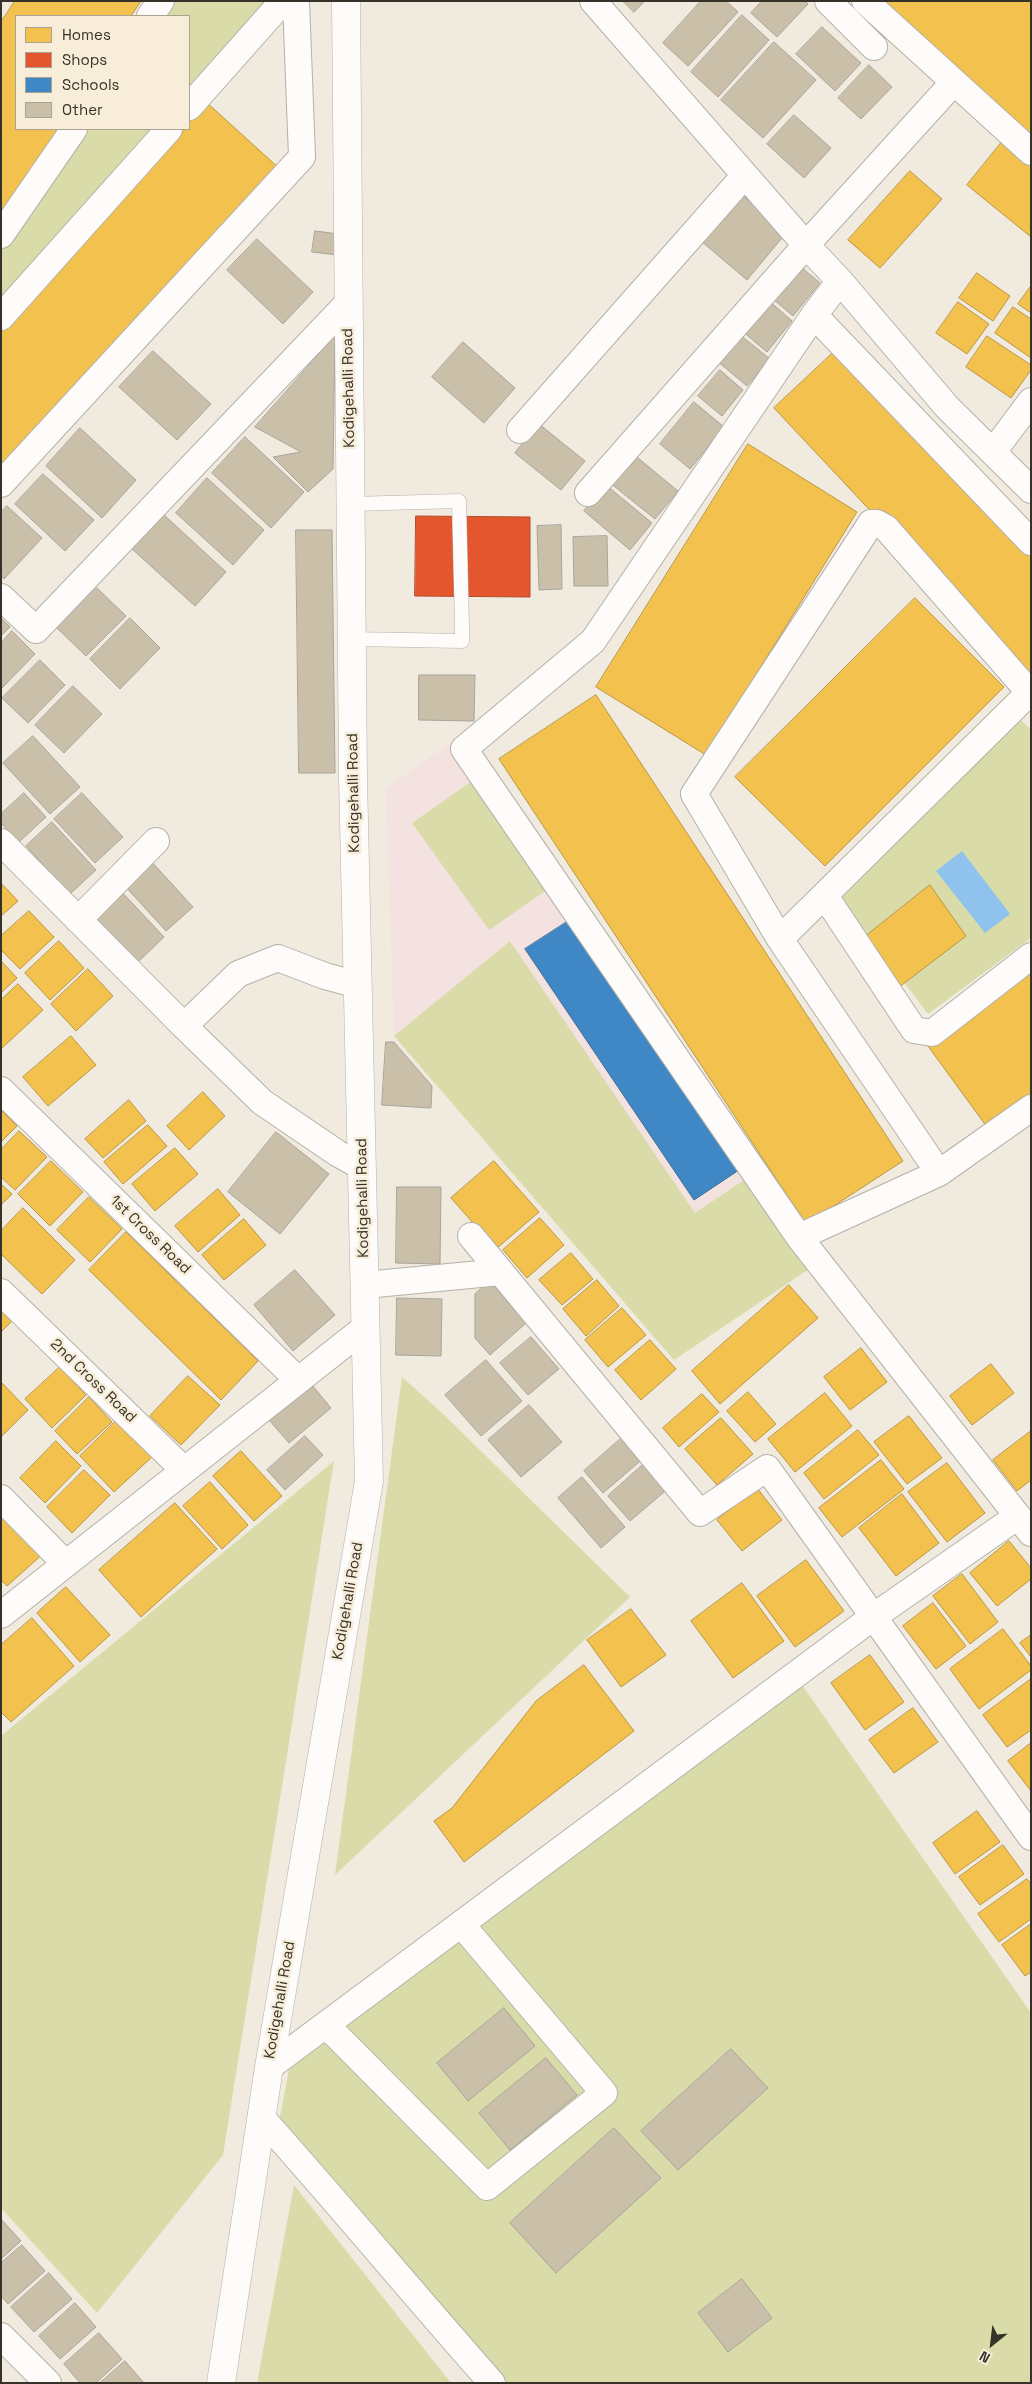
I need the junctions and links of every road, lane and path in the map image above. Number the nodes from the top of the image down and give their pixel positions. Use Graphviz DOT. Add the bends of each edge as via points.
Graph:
graph roads {
  1 [pos="160,1"];
  2 [pos="283,1"];
  3 [pos="296,1"];
  4 [pos="346,1"];
  5 [pos="592,1"];
  6 [pos="828,1"];
  7 [pos="865,1"];
  8 [pos="151,15"];
  9 [pos="874,47"];
  10 [pos="954,82"];
  11 [pos="190,106"];
  12 [pos="73,130"];
  13 [pos="168,130"];
  14 [pos="1031,152"];
  15 [pos="745,175"];
  16 [pos="1,235"];
  17 [pos="806,246"];
  18 [pos="840,281"];
  19 [pos="348,303"];
  20 [pos="814,315"];
  21 [pos="1,317"];
  22 [pos="1031,401"];
  23 [pos="520,430"];
  24 [pos="994,452"];
  25 [pos="1,484"];
  26 [pos="1031,490"];
  27 [pos="588,493"];
  28 [pos="351,504"];
  29 [pos="1031,542"];
  30 [pos="1,597"];
  31 [pos="351,639"];
  32 [pos="1030,694"];
  33 [pos="1,842"];
  34 [pos="156,842"];
  35 [pos="825,896"];
  36 [pos="78,920"];
  37 [pos="780,940"];
  38 [pos="1031,956"];
  39 [pos="358,984"];
  40 [pos="184,1026"];
  41 [pos="1,1090"];
  42 [pos="1031,1108"];
  43 [pos="362,1167"];
  44 [pos="939,1173"];
  45 [pos="471,1236"];
  46 [pos="799,1237"];
  47 [pos="501,1272"];
  48 [pos="364,1284"];
  49 [pos="1,1292"];
  50 [pos="366,1327"];
  51 [pos="298,1380"];
  52 [pos="184,1470"];
  53 [pos="1,1498"];
  54 [pos="1024,1524"];
  55 [pos="66,1564"];
  56 [pos="1,1615"];
  57 [pos="873,1617"];
  58 [pos="1031,1837"];
  59 [pos="461,1924"];
  60 [pos="326,2025"];
  61 [pos="269,2067"];
  62 [pos="261,2117"];
  63 [pos="6,2351"];
  64 [pos="48,2383"];
  65 [pos="221,2383"];
  66 [pos="492,2383"];
  1 -- 8 [label="street"];
  2 -- 11 [label="street"];
  3 -- 25 [label="street" via="302,157"];
  4 -- 19 [label="main road, Kodigehalli Road"];
  5 -- 15 [label="street"];
  6 -- 9 [label="street"];
  7 -- 10 [label="street"];
  10 -- 14 [label="street"];
  10 -- 17 [label="street"];
  12 -- 16 [label="street"];
  13 -- 21 [label="street"];
  15 -- 17 [label="street"];
  15 -- 23 [label="street"];
  17 -- 18 [label="street"];
  17 -- 27 [label="street"];
  18 -- 20 [label="street"];
  18 -- 24 [label="street" via="947,407"];
  19 -- 28 [label="main road, Kodigehalli Road"];
  19 -- 30 [label="street" via="36,630"];
  20 -- 29 [label="street"];
  20 -- 46 [label="street" via="593,641 464,749"];
  22 -- 24 [label="street"];
  24 -- 26 [label="street"];
  28 -- 31 [label="main road, Kodigehalli Road"];
  28 -- 31 [label="lane" via="459,500 462,641"];
  31 -- 39 [label="main road, Kodigehalli Road"];
  32 -- 35 [label="street"];
  32 -- 37 [label="street" via="886,528 871,523 694,794"];
  33 -- 36 [label="street"];
  34 -- 36 [label="street"];
  35 -- 37 [label="street"];
  35 -- 38 [label="street" via="914,1030 932,1033"];
  36 -- 40 [label="street"];
  37 -- 44 [label="street"];
  39 -- 40 [label="street" via="325,976 278,958 238,974"];
  39 -- 43 [label="main road, Kodigehalli Road"];
  40 -- 43 [label="street" via="262,1102"];
  41 -- 51 [label="street, 1st Cross Road"];
  42 -- 44 [label="street"];
  43 -- 48 [label="main road, Kodigehalli Road"];
  44 -- 46 [label="street"];
  45 -- 47 [label="street"];
  46 -- 54 [label="street"];
  47 -- 48 [label="street"];
  47 -- 57 [label="street" via="700,1513 767,1468"];
  48 -- 50 [label="main road, Kodigehalli Road"];
  49 -- 52 [label="street, 2nd Cross Road"];
  50 -- 51 [label="street"];
  50 -- 61 [label="main road, Kodigehalli Road" via="369,1481"];
  51 -- 52 [label="street"];
  52 -- 55 [label="street"];
  53 -- 55 [label="street"];
  54 -- 57 [label="street"];
  55 -- 56 [label="street"];
  57 -- 58 [label="street"];
  57 -- 59 [label="street"];
  59 -- 60 [label="street"];
  59 -- 60 [label="street" via="604,2093 487,2187"];
  60 -- 61 [label="street"];
  61 -- 62 [label="main road, Kodigehalli Road"];
  62 -- 65 [label="main road, Kodigehalli Road"];
  62 -- 66 [label="street"];
  63 -- 64 [label="street"];
}
